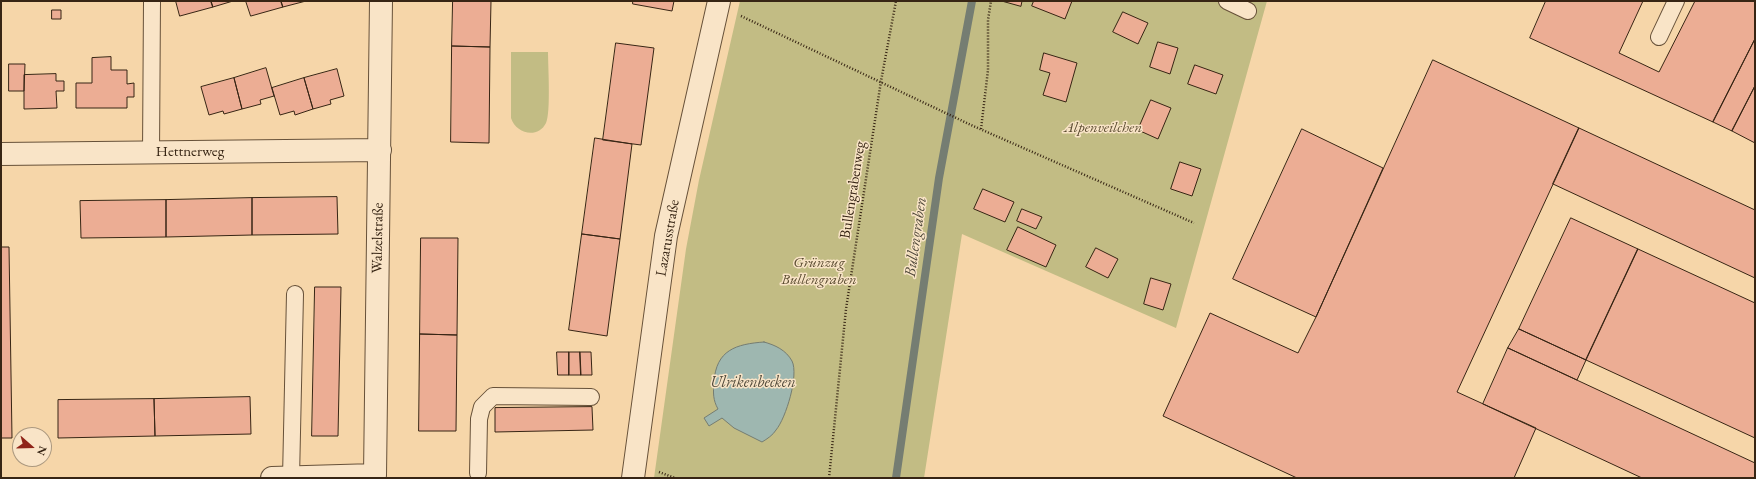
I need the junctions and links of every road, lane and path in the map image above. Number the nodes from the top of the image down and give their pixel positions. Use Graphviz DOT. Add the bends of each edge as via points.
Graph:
graph roads {
  1 [pos="152,1"];
  2 [pos="381,1"];
  3 [pos="720,1"];
  4 [pos="896,1"];
  5 [pos="991,1"];
  6 [pos="1227,1"];
  7 [pos="1676,1"];
  8 [pos="1248,11"];
  9 [pos="741,16"];
  10 [pos="1659,37"];
  11 [pos="880,81"];
  12 [pos="981,129"];
  13 [pos="380,150"];
  14 [pos="151,153"];
  15 [pos="1,154"];
  16 [pos="1194,223"];
  17 [pos="295,294"];
  18 [pos="591,397"];
  19 [pos="478,473"];
  20 [pos="272,478"];
  21 [pos="291,478"];
  22 [pos="633,478"];
  23 [pos="829,478"];
  1 -- 14 [label="lane"];
  2 -- 13 [label="street, Walzelstraße"];
  3 -- 22 [label="street, Lazarusstraße" via="666,236"];
  4 -- 11 [label="path, Bullengrabenweg"];
  5 -- 12 [label="path" via="988,20 988,70"];
  6 -- 8 [label="lane"];
  7 -- 10 [label="lane"];
  9 -- 11 [label="path"];
  11 -- 12 [label="path"];
  11 -- 23 [label="path, Bullengrabenweg" via="846,309"];
  12 -- 16 [label="path"];
  13 -- 14 [label="street, Hettnerweg"];
  13 -- 21 [label="street, Walzelstraße" via="375,475"];
  14 -- 15 [label="street, Hettnerweg"];
  17 -- 21 [label="lane"];
  18 -- 19 [label="lane" via="493,396 482,407 479,419"];
  20 -- 21 [label="street"];
}
